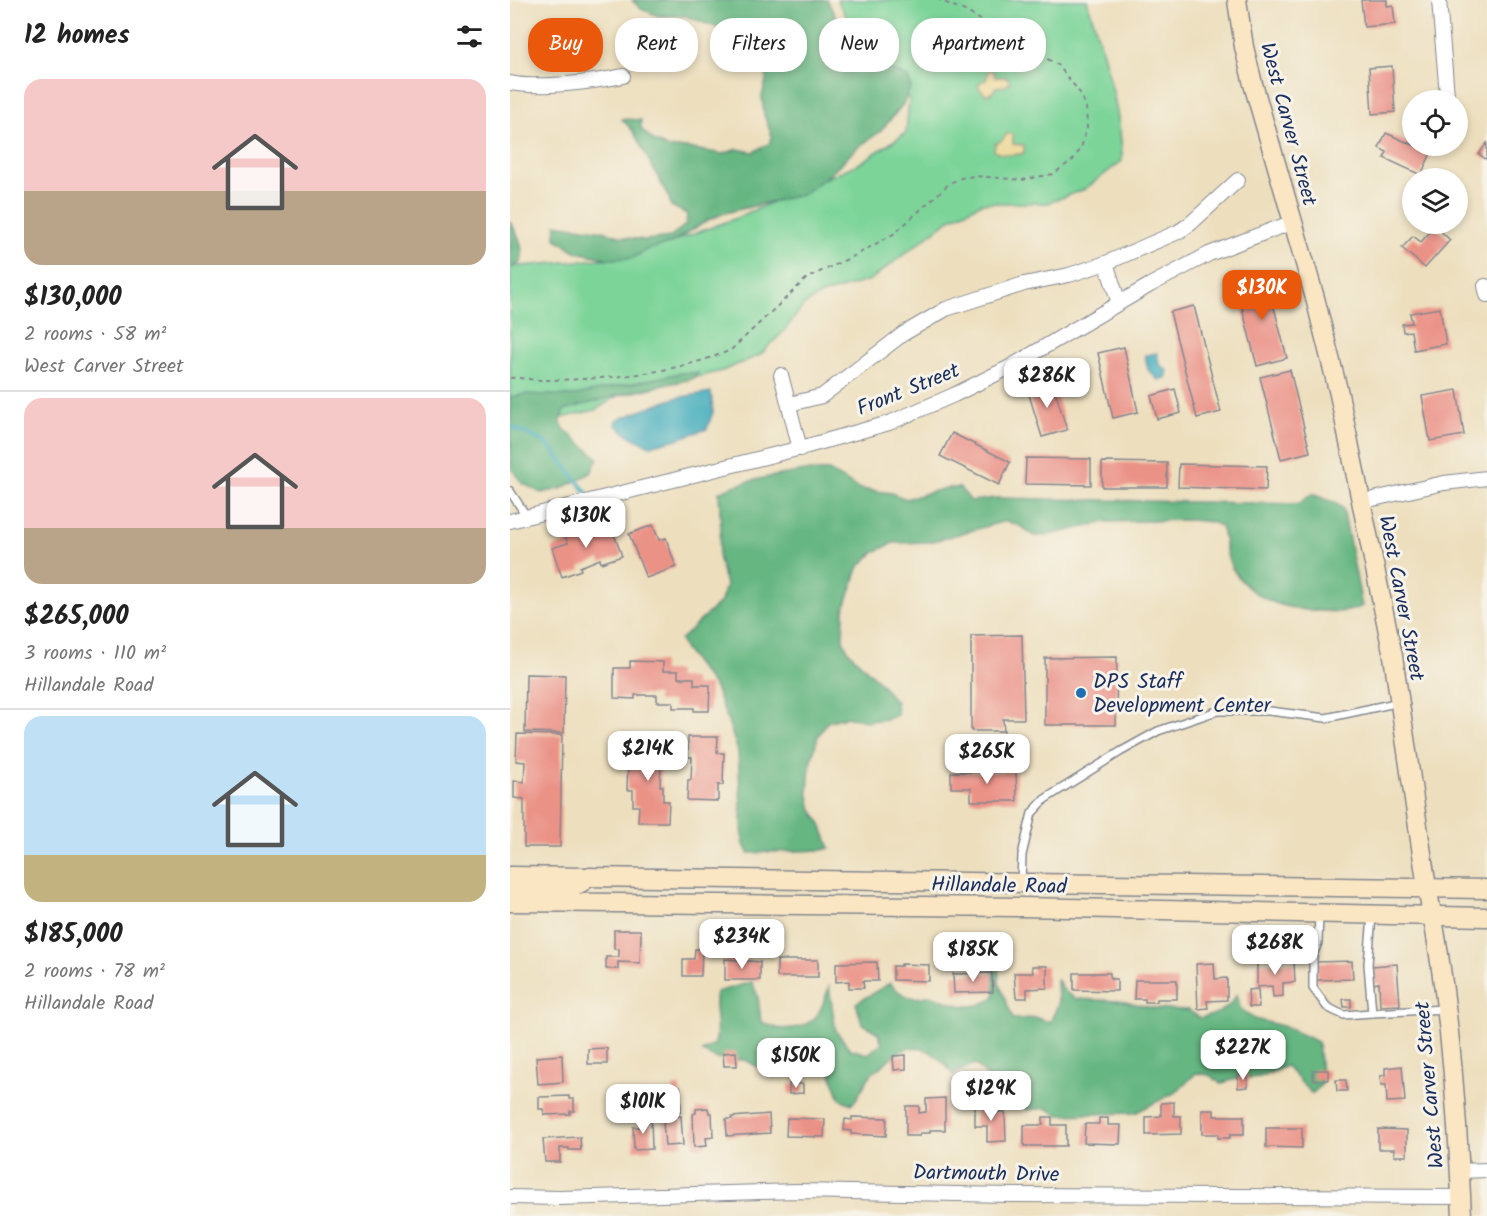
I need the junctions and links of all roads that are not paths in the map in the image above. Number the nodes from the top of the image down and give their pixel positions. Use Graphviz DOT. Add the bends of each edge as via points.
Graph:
graph roads {
  1 [pos="1237,0"];
  2 [pos="1439,0"];
  3 [pos="623,76"];
  4 [pos="510,83"];
  5 [pos="1447,90"];
  6 [pos="1238,180"];
  7 [pos="1293,222"];
  8 [pos="1106,263"];
  9 [pos="1119,303"];
  10 [pos="781,375"];
  11 [pos="789,404"];
  12 [pos="800,448"];
  13 [pos="1487,477"];
  14 [pos="510,491"];
  15 [pos="1360,502"];
  16 [pos="527,517"];
  17 [pos="510,521"];
  18 [pos="1400,702"];
  19 [pos="510,876"];
  20 [pos="591,876"];
  21 [pos="724,878"];
  22 [pos="1021,883"];
  23 [pos="1427,888"];
  24 [pos="1487,889"];
  25 [pos="510,890"];
  26 [pos="510,902"];
  27 [pos="595,903"];
  28 [pos="1319,915"];
  29 [pos="1372,916"];
  30 [pos="1433,917"];
  31 [pos="1487,917"];
  32 [pos="1445,1009"];
  33 [pos="1372,1013"];
  34 [pos="1487,1170"];
  35 [pos="1459,1171"];
  36 [pos="510,1197"];
  37 [pos="1461,1197"];
  38 [pos="1462,1216"];
  1 -- 7 [label="main road, West Carver Street" via="1252,84"];
  2 -- 5 [label="street"];
  3 -- 4 [label="street" via="538,86"];
  6 -- 8 [label="street" via="1178,232"];
  7 -- 9 [label="street, Front Street" via="1209,254"];
  7 -- 15 [label="main road, West Carver Street" via="1339,394"];
  8 -- 9 [label="street"];
  8 -- 11 [label="street" via="946,309 903,334 822,396"];
  9 -- 12 [label="street, Front Street" via="954,395 889,423"];
  10 -- 11 [label="street"];
  11 -- 12 [label="street"];
  12 -- 16 [label="street, Front Street"];
  13 -- 15 [label="street"];
  14 -- 16 [label="lane"];
  15 -- 18 [label="main road, West Carver Street"];
  16 -- 17 [label="street, Front Street"];
  18 -- 22 [label="lane" via="1326,718 1269,711 1216,711 1158,731 1045,799 1032,813 1022,855"];
  18 -- 23 [label="main road, West Carver Street"];
  19 -- 20 [label="main road, Hillandale Road"];
  20 -- 21 [label="main road, Hillandale Road"];
  20 -- 25 [label="main road" via="577,886 558,890"];
  21 -- 22 [label="main road, Hillandale Road"];
  21 -- 27 [label="main road" via="723,887 713,891 648,892"];
  22 -- 23 [label="main road, Hillandale Road"];
  23 -- 24 [label="main road, Hillandale Road"];
  23 -- 30 [label="main road, West Carver Street"];
  26 -- 27 [label="main road, Hillandale Road"];
  27 -- 28 [label="main road, Hillandale Road" via="1021,907"];
  28 -- 29 [label="main road, Hillandale Road"];
  28 -- 33 [label="lane" via="1313,987 1327,1007 1337,1012"];
  29 -- 30 [label="main road, Hillandale Road"];
  29 -- 33 [label="lane" via="1368,964"];
  30 -- 31 [label="main road, Hillandale Road"];
  30 -- 32 [label="main road, West Carver Street"];
  32 -- 33 [label="lane"];
  32 -- 35 [label="main road, West Carver Street"];
  34 -- 35 [label="street"];
  35 -- 37 [label="main road, West Carver Street"];
  36 -- 37 [label="street, Dartmouth Drive" via="797,1191"];
  37 -- 38 [label="main road, West Carver Street"];
}
